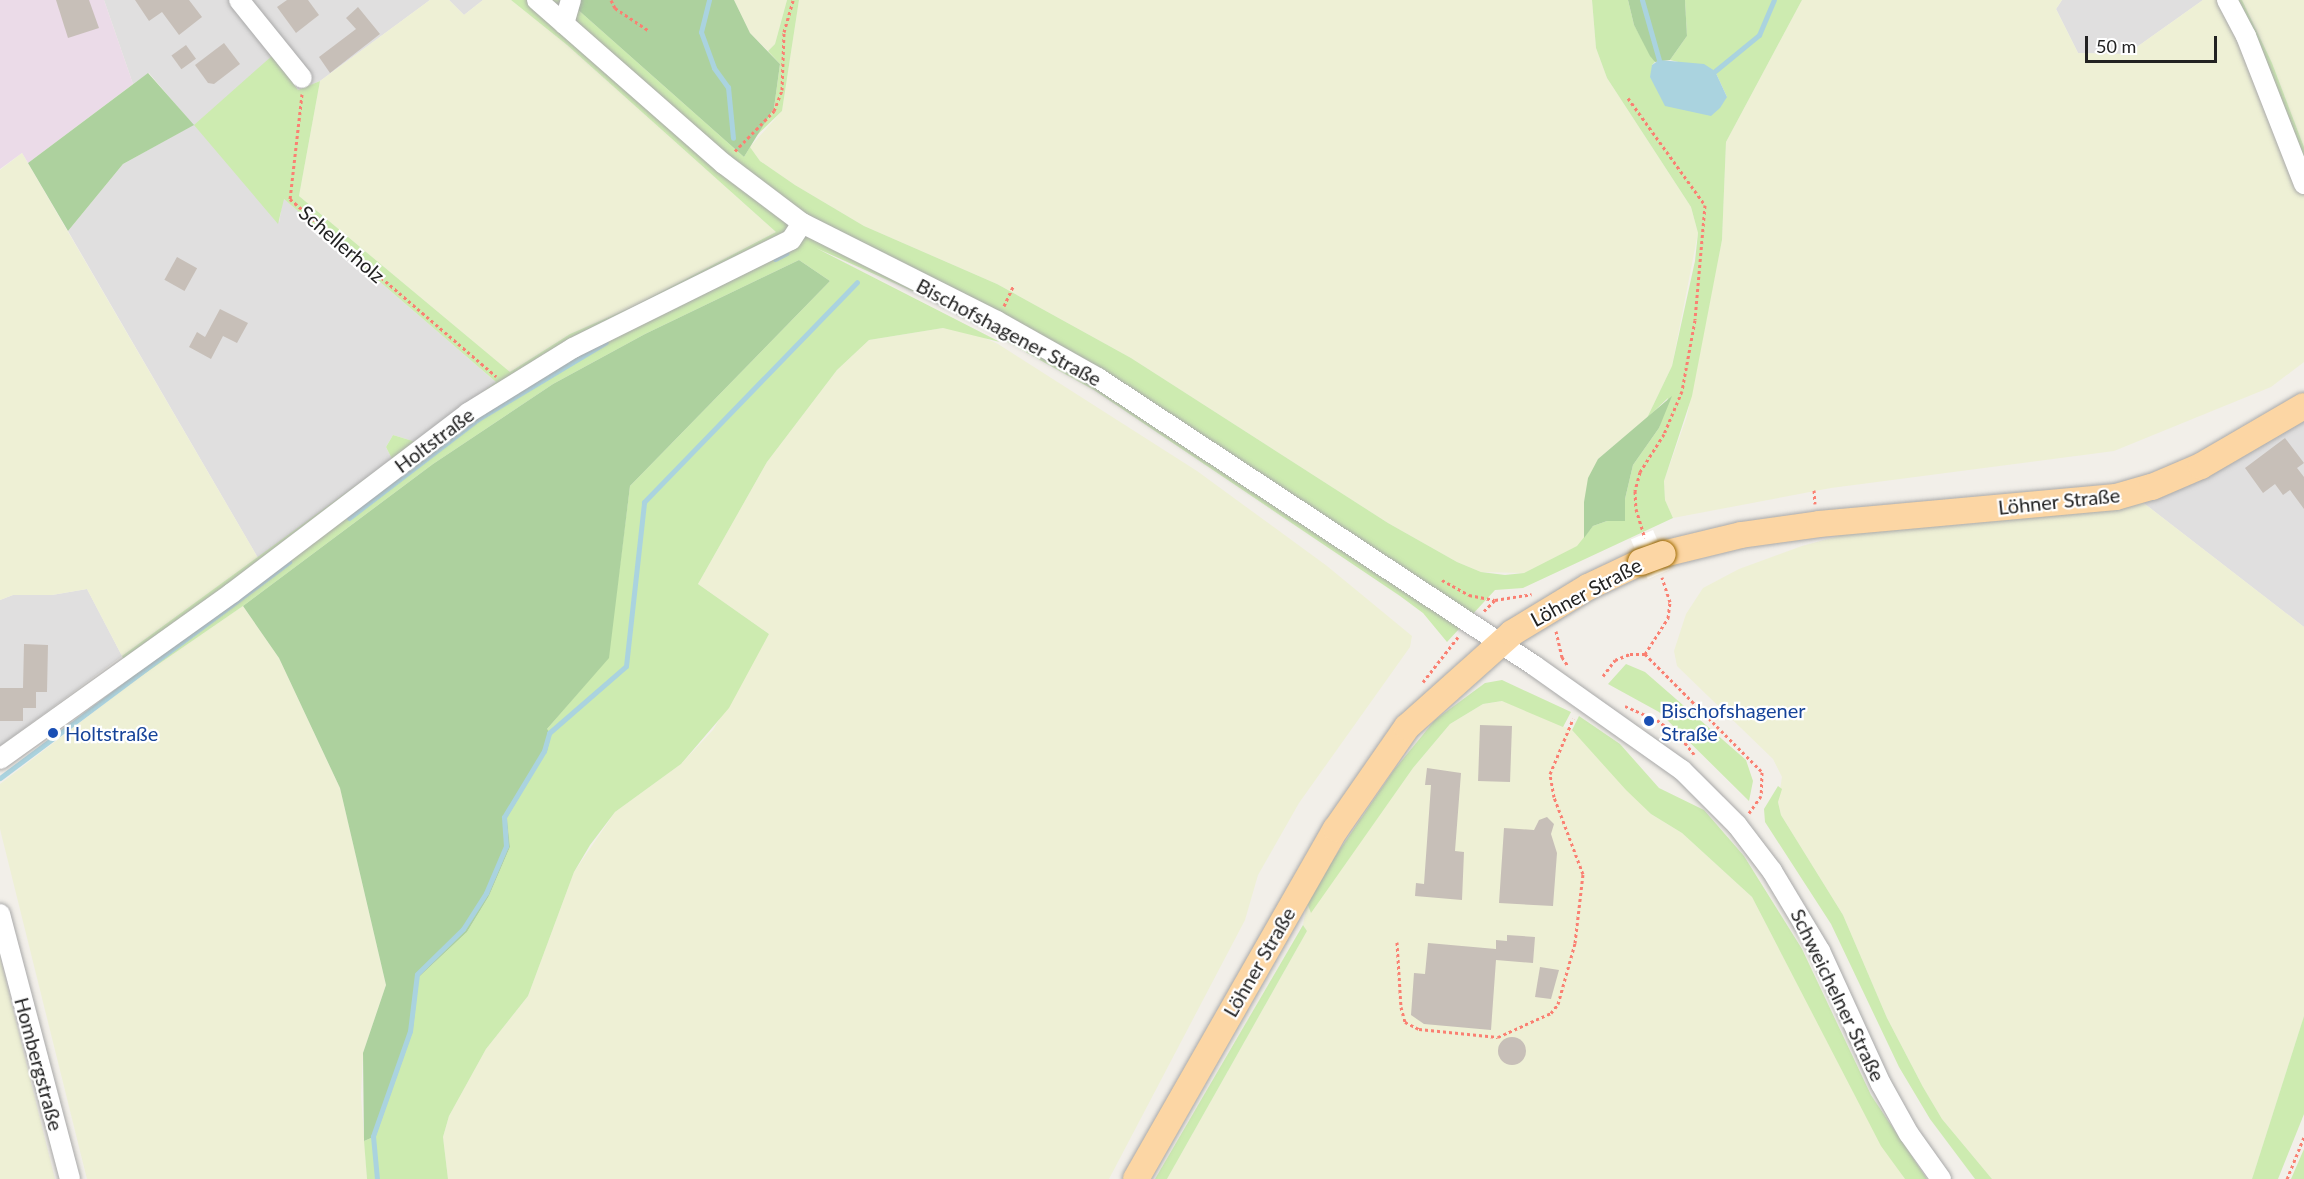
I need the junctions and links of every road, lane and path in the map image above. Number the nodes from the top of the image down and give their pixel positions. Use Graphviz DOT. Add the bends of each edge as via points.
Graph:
graph roads {
  1 [pos="239,0"];
  2 [pos="537,0"];
  3 [pos="571,0"];
  4 [pos="611,0"];
  5 [pos="794,0"];
  6 [pos="2227,0"];
  7 [pos="564,24"];
  8 [pos="648,30"];
  9 [pos="302,78"];
  10 [pos="1628,98"];
  11 [pos="724,164"];
  12 [pos="2304,184"];
  13 [pos="802,223"];
  14 [pos="507,388"];
  15 [pos="2304,406"];
  16 [pos="1827,505"];
  17 [pos="1805,508"];
  18 [pos="1653,558"];
  19 [pos="1532,594"];
  20 [pos="1495,600"];
  21 [pos="1499,643"];
  22 [pos="1645,654"];
  23 [pos="1603,676"];
  24 [pos="1573,719"];
  25 [pos="0,759"];
  26 [pos="1748,814"];
  27 [pos="0,914"];
  28 [pos="1397,942"];
  29 [pos="2304,1137"];
  30 [pos="70,1179"];
  31 [pos="1136,1179"];
  32 [pos="1941,1179"];
  33 [pos="2287,1179"];
  1 -- 9 [label="street"];
  2 -- 7 [label="street, Bischofshagener Straße"];
  3 -- 7 [label="street"];
  4 -- 8 [label="path" via="615,8"];
  5 -- 11 [label="path" via="784,32 782,90 774,111"];
  6 -- 12 [label="street" via="2246,36"];
  7 -- 11 [label="street, Bischofshagener Straße"];
  9 -- 14 [label="path, Schellerholz" via="302,117 290,199"];
  10 -- 18 [label="path" via="1705,205 1695,320 1682,391 1664,434 1640,472 1635,491 1636,509"];
  11 -- 13 [label="street, Bischofshagener Straße"];
  13 -- 14 [label="street, Holtstraße" via="792,240 620,324"];
  13 -- 21 [label="street, Bischofshagener Straße" via="997,321 1098,378"];
  14 -- 25 [label="street, Holtstraße" via="468,413 232,593"];
  15 -- 18 [label="main road, Löhner Straße" via="2201,466 2116,497 1862,518 1741,535"];
  16 -- 17 [label="path"];
  18 -- 21 [label="main road, Löhner Straße" via="1544,612"];
  18 -- 22 [label="path" via="1670,602 1668,618"];
  19 -- 20 [label="path"];
  21 -- 31 [label="main road, Löhner Straße" via="1407,727 1370,778 1300,890"];
  21 -- 32 [label="street, Schweichelner Straße" via="1661,753 1737,825 1797,910 1881,1084 1909,1134"];
  22 -- 23 [label="path" via="1630,654 1616,660"];
  22 -- 26 [label="path" via="1762,772 1761,796"];
  24 -- 28 [label="path" via="1550,774 1554,797 1584,874 1575,943 1558,1004 1551,1013 1498,1037 1419,1029 1405,1022 1401,1007"];
  27 -- 30 [label="street, Hombergstraße"];
  29 -- 33 [label="path"];
}
